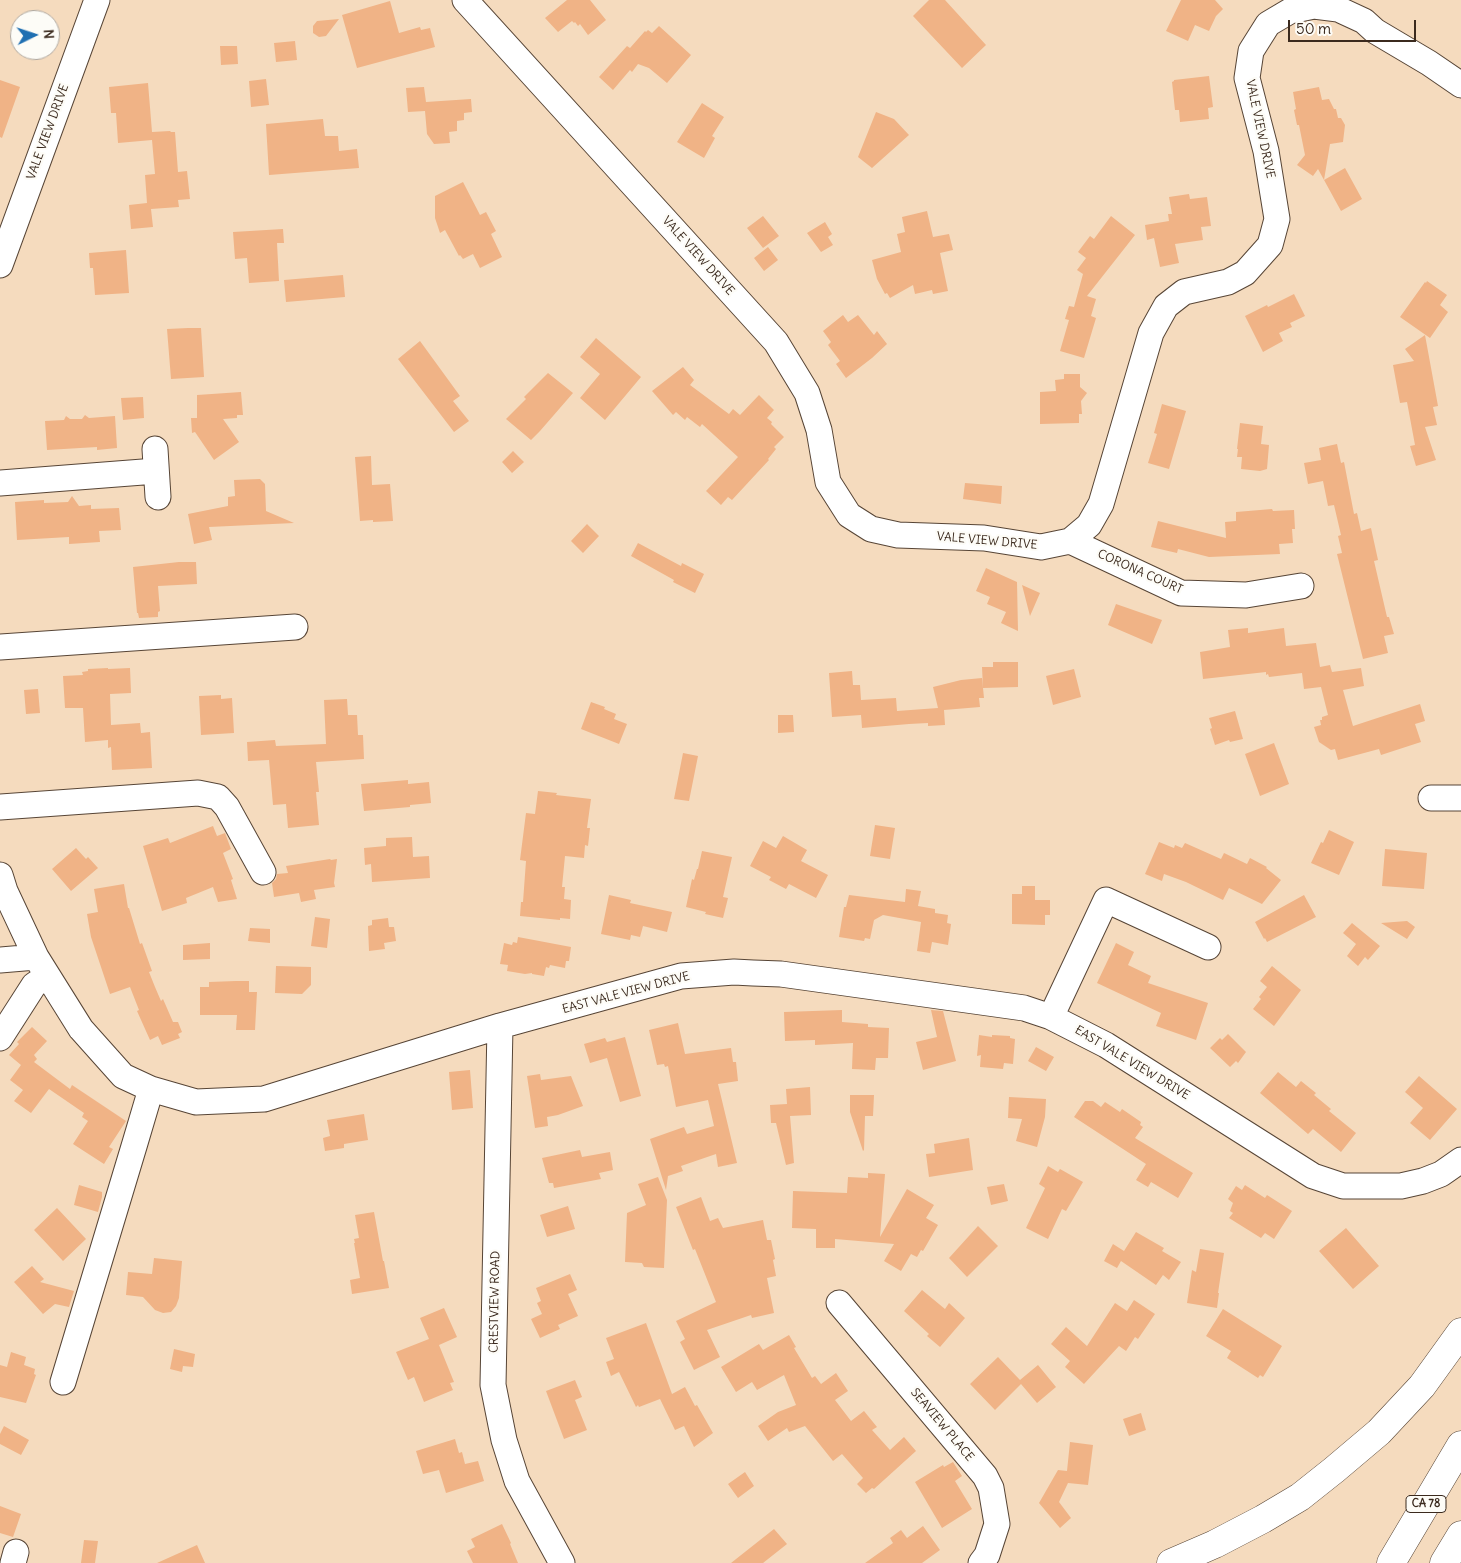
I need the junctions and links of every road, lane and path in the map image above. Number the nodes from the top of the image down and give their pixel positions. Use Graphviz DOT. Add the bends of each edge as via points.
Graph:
graph roads {
  1 [pos="97,0"];
  2 [pos="465,0"];
  3 [pos="1461,85"];
  4 [pos="0,265"];
  5 [pos="0,483"];
  6 [pos="158,498"];
  7 [pos="1070,541"];
  8 [pos="1301,586"];
  9 [pos="295,627"];
  10 [pos="0,647"];
  11 [pos="1431,798"];
  12 [pos="1461,798"];
  13 [pos="0,807"];
  14 [pos="263,872"];
  15 [pos="0,875"];
  16 [pos="1208,947"];
  17 [pos="0,960"];
  18 [pos="41,967"];
  19 [pos="1051,1017"];
  20 [pos="500,1026"];
  21 [pos="0,1038"];
  22 [pos="150,1089"];
  23 [pos="1461,1160"];
  24 [pos="839,1303"];
  25 [pos="1461,1332"];
  26 [pos="63,1382"];
  27 [pos="1461,1445"];
  28 [pos="1461,1535"];
  29 [pos="562,1563"];
  30 [pos="981,1563"];
  31 [pos="1171,1563"];
  32 [pos="1391,1563"];
  33 [pos="1444,1563"];
  1 -- 4 [label="street, VALE VIEW DRIVE"];
  2 -- 7 [label="street, VALE VIEW DRIVE" via="776,342 807,393 819,430 828,482 849,515 871,529 898,535 984,538 1041,546"];
  3 -- 7 [label="street, VALE VIEW DRIVE" via="1364,21 1338,9 1314,6 1290,11 1268,24 1251,50 1247,78 1266,151 1277,219 1270,244 1246,273 1228,282 1184,292 1166,306 1151,333 1101,504 1089,525"];
  5 -- 6 [label="street" via="155,460"];
  7 -- 8 [label="street, CORONA COURT" via="1181,593 1246,595"];
  9 -- 10 [label="street"];
  11 -- 12 [label="street"];
  13 -- 14 [label="street" via="198,793 218,797"];
  15 -- 18 [label="street"];
  16 -- 19 [label="street" via="1106,900"];
  17 -- 18 [label="street"];
  18 -- 21 [label="street" via="34,985"];
  18 -- 22 [label="street, EAST VALE VIEW DRIVE" via="80,1029 123,1076"];
  19 -- 20 [label="street, EAST VALE VIEW DRIVE" via="1016,1006 781,974 734,972 681,976"];
  19 -- 23 [label="street, EAST VALE VIEW DRIVE" via="1106,1045 1313,1176 1343,1186 1401,1186 1441,1174"];
  20 -- 22 [label="street, EAST VALE VIEW DRIVE" via="264,1099 196,1102"];
  20 -- 29 [label="street, CRESTVIEW ROAD" via="493,1385 504,1440 517,1481"];
  22 -- 26 [label="street"];
  24 -- 30 [label="street, SEAVIEW PLACE" via="985,1476 991,1488 997,1524 988,1555"];
  25 -- 31 [label="highway" via="1422,1386 1379,1432 1334,1470 1263,1519"];
  27 -- 32 [label="highway, CA 78"];
  28 -- 33 [label="highway"];
}
